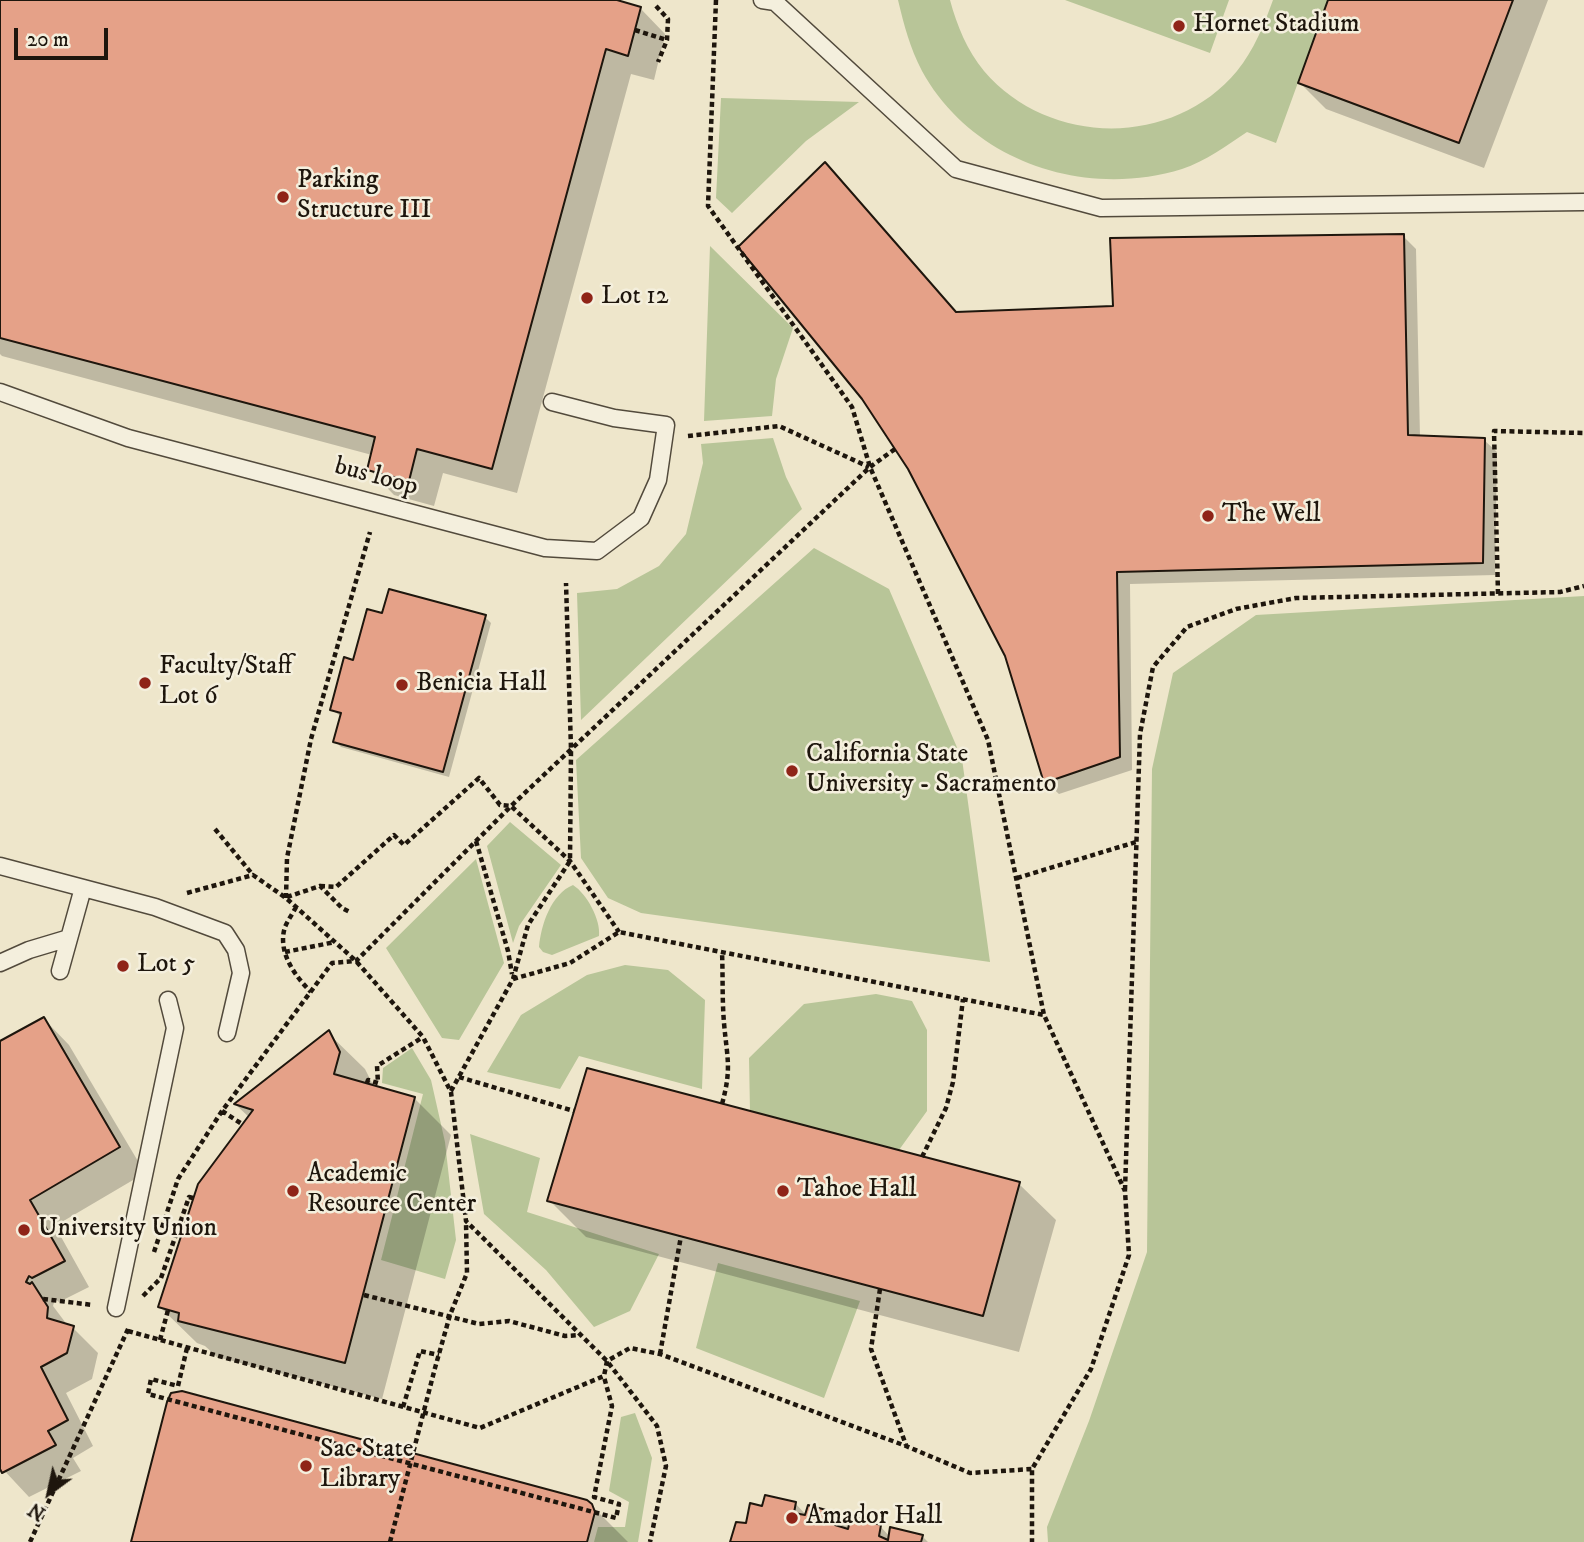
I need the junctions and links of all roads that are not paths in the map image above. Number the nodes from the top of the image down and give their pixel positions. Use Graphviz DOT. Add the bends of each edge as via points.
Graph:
graph roads {
  1 [pos="762,0"];
  2 [pos="1584,202"];
  3 [pos="0,392"];
  4 [pos="552,402"];
  5 [pos="0,866"];
  6 [pos="83,888"];
  7 [pos="69,938"];
  8 [pos="0,962"];
  9 [pos="60,971"];
  10 [pos="168,1000"];
  11 [pos="228,1033"];
  12 [pos="116,1308"];
  1 -- 2 [label="lane" via="775,2 956,169 1101,208"];
  3 -- 4 [label="lane, bus loop" via="128,438 232,466 545,548 597,551 641,519 658,480 666,425"];
  5 -- 6 [label="lane"];
  6 -- 7 [label="lane"];
  6 -- 11 [label="lane" via="155,907 225,933 236,950 241,973"];
  7 -- 8 [label="lane"];
  7 -- 9 [label="lane"];
  10 -- 12 [label="lane" via="175,1027"];
}
